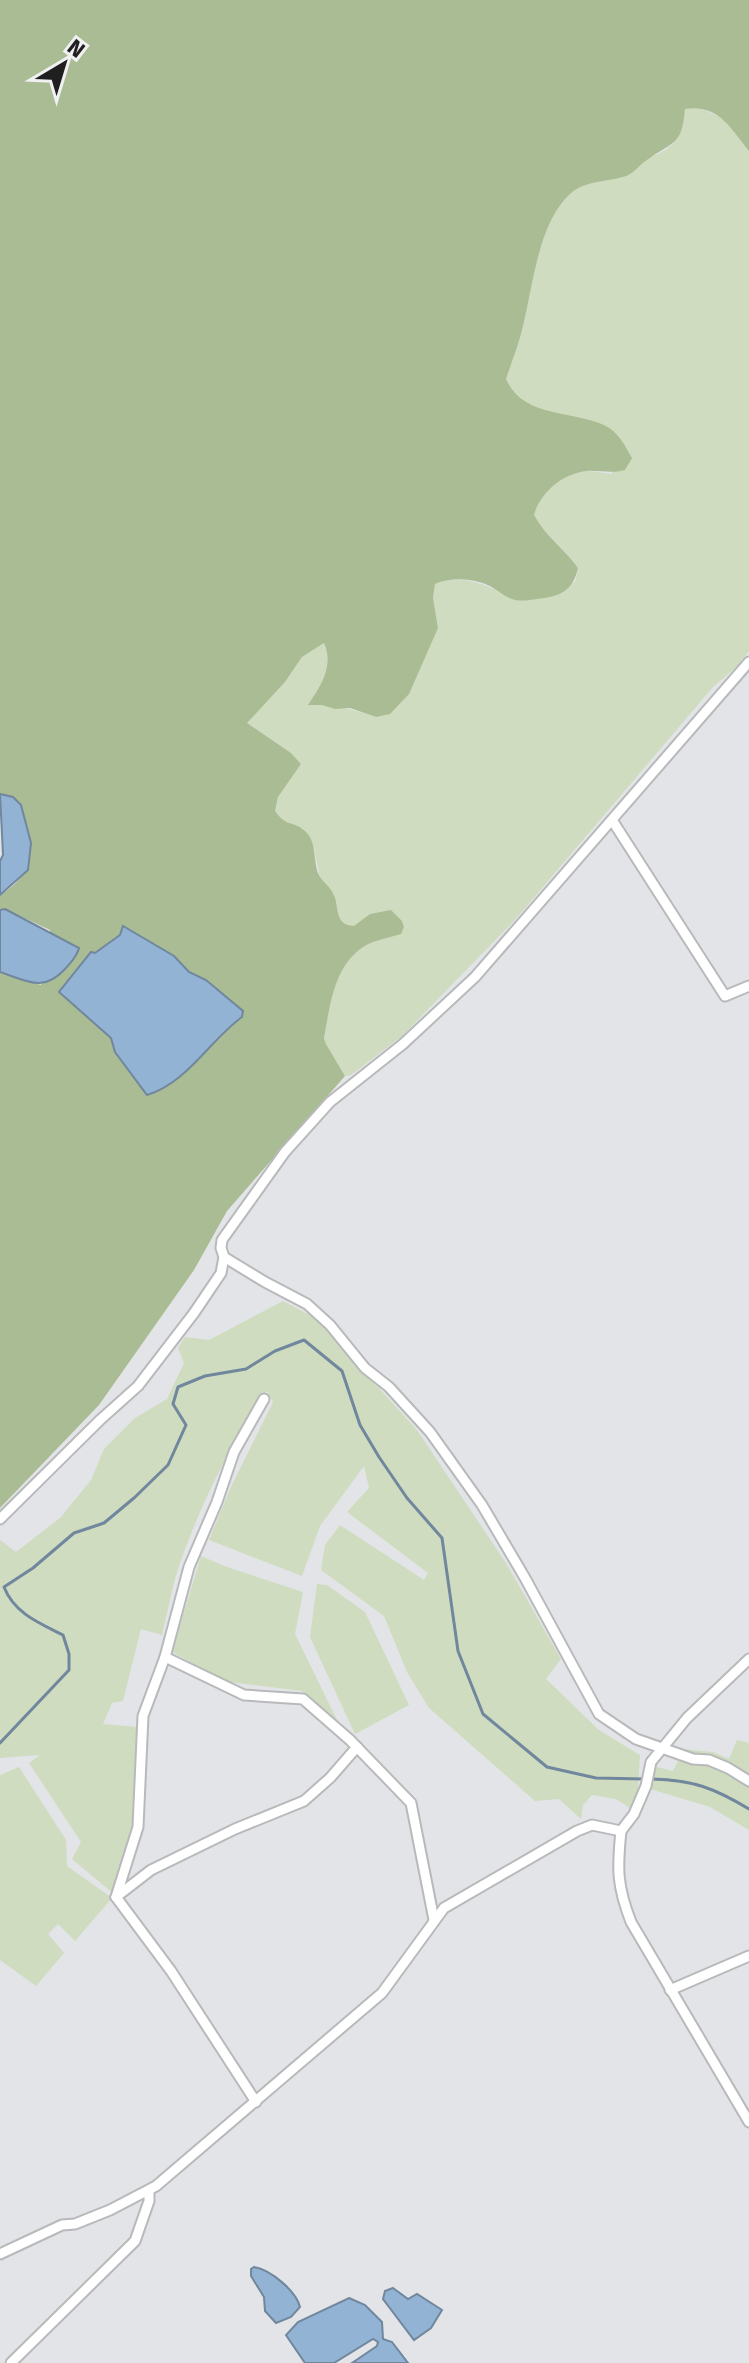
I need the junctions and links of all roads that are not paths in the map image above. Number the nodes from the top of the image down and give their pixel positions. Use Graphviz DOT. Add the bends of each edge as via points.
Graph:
graph roads {
  1 [pos="749,662"];
  2 [pos="612,820"];
  3 [pos="749,986"];
  4 [pos="224,1257"];
  5 [pos="264,1399"];
  6 [pos="0,1519"];
  7 [pos="165,1657"];
  8 [pos="749,1659"];
  9 [pos="357,1747"];
  10 [pos="661,1749"];
  11 [pos="749,1781"];
  12 [pos="621,1831"];
  13 [pos="116,1897"];
  14 [pos="434,1920"];
  15 [pos="749,1956"];
  16 [pos="670,1990"];
  17 [pos="256,2102"];
  18 [pos="749,2122"];
  19 [pos="149,2191"];
  20 [pos="0,2254"];
  21 [pos="11,2363"];
  1 -- 2 [label="street"];
  2 -- 3 [label="street" via="725,996"];
  2 -- 4 [label="street" via="475,977 330,1102 285,1152 222,1240"];
  4 -- 6 [label="street" via="221,1273 138,1386"];
  4 -- 10 [label="street" via="307,1304 430,1432 482,1505 599,1714"];
  5 -- 7 [label="street" via="234,1452 189,1567"];
  7 -- 9 [label="street" via="244,1695 303,1699"];
  7 -- 13 [label="street" via="143,1716 138,1827"];
  8 -- 10 [label="street"];
  9 -- 13 [label="street" via="304,1801 151,1870"];
  9 -- 14 [label="street" via="411,1803"];
  10 -- 11 [label="street" via="709,1760"];
  10 -- 12 [label="street" via="651,1762 634,1814"];
  12 -- 14 [label="street" via="592,1825 577,1831 444,1908"];
  12 -- 16 [label="street" via="620,1892"];
  13 -- 17 [label="street"];
  14 -- 17 [label="street" via="382,1993"];
  15 -- 16 [label="street"];
  16 -- 18 [label="street"];
  17 -- 19 [label="street"];
  19 -- 20 [label="street"];
  19 -- 21 [label="street" via="135,2241"];
}
